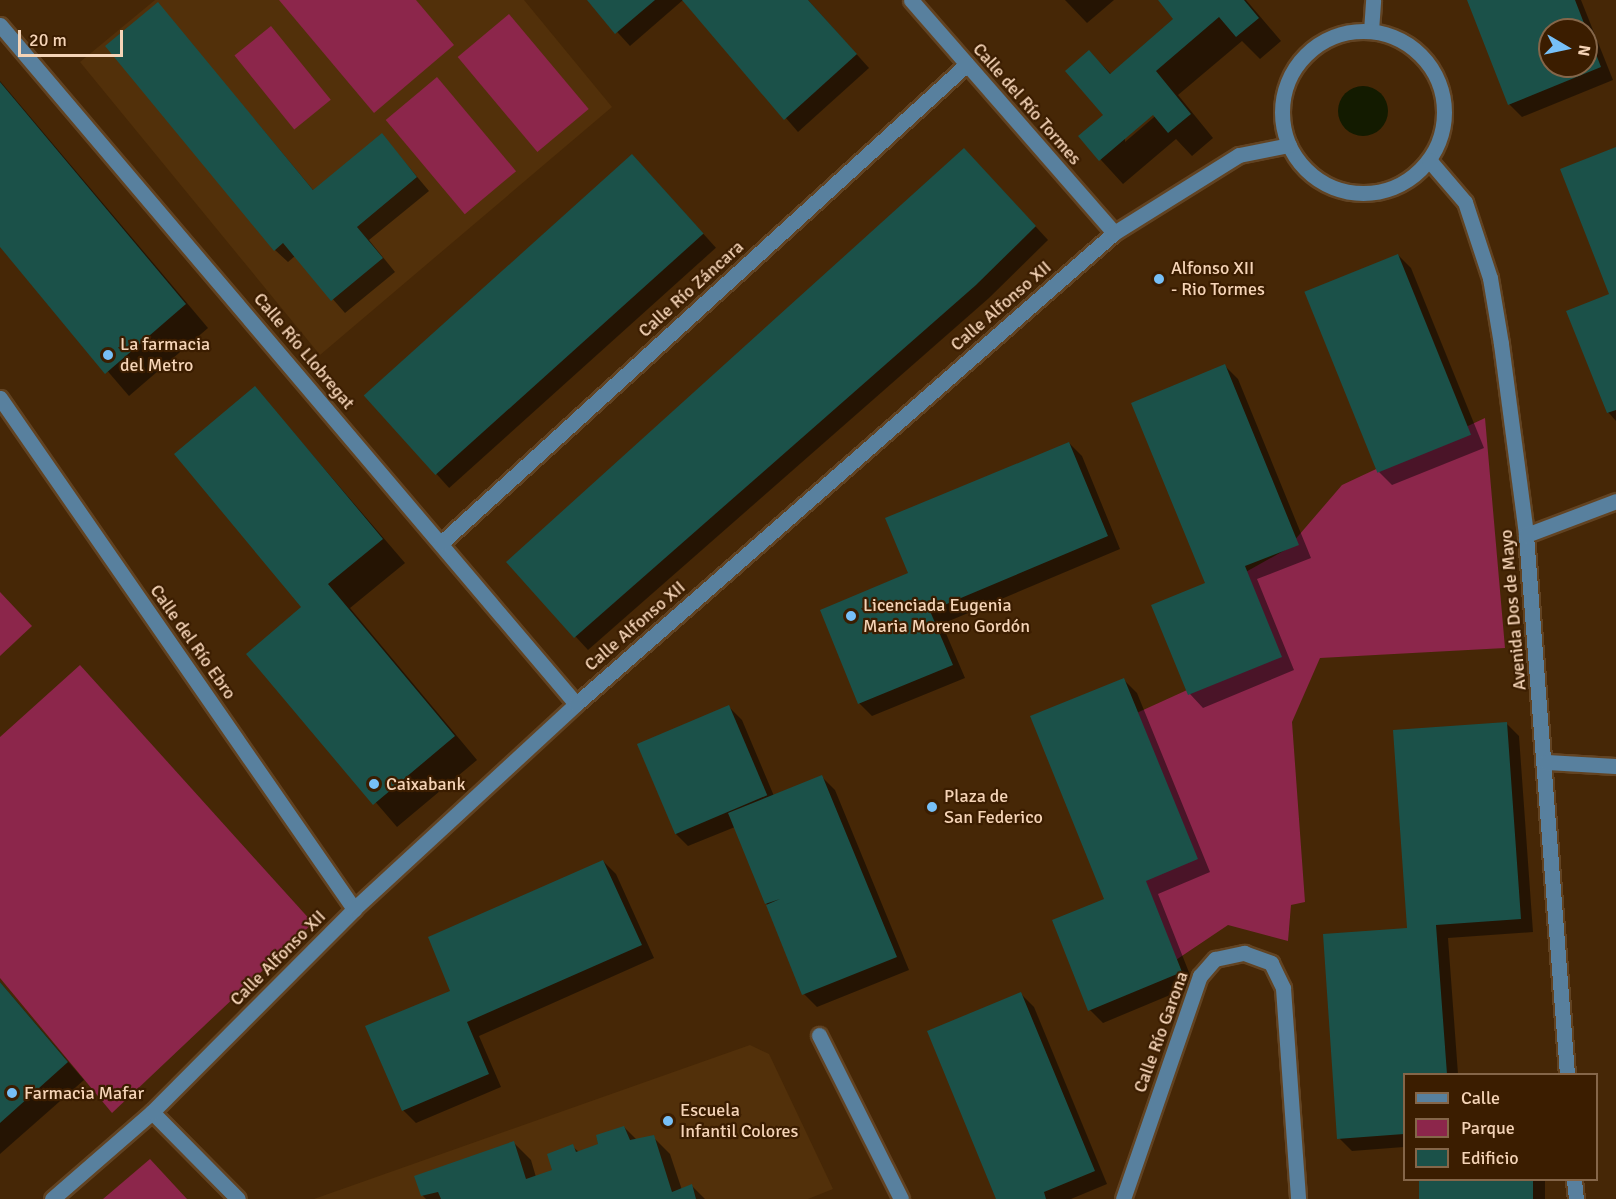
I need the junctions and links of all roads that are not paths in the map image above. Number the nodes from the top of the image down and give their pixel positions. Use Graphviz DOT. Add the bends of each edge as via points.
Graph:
graph roads {
  1 [pos="911,0"];
  2 [pos="1373,0"];
  3 [pos="0,25"];
  4 [pos="1371,31"];
  5 [pos="967,64"];
  6 [pos="1289,145"];
  7 [pos="1429,160"];
  8 [pos="1114,233"];
  9 [pos="0,398"];
  10 [pos="1616,501"];
  11 [pos="1526,535"];
  12 [pos="441,543"];
  13 [pos="576,704"];
  14 [pos="1546,762"];
  15 [pos="1616,766"];
  16 [pos="354,909"];
  17 [pos="819,1035"];
  18 [pos="1567,1073"];
  19 [pos="152,1112"];
  20 [pos="1574,1181"];
  21 [pos="52,1199"];
  22 [pos="238,1199"];
  23 [pos="901,1199"];
  24 [pos="1123,1199"];
  25 [pos="1298,1199"];
  26 [pos="1576,1199"];
  1 -- 5 [label="street, Calle del Río Tormes"];
  2 -- 4 [label="street"];
  3 -- 12 [label="street, Calle Río Llobregat"];
  4 -- 6 [label="street" via="1343,33 1317,44 1297,64 1284,90 1282,118"];
  4 -- 7 [label="street" via="1416,49 1442,90 1440,138"];
  5 -- 8 [label="street, Calle del Río Tormes"];
  5 -- 12 [label="street, Calle Río Záncara"];
  6 -- 7 [label="street" via="1304,169 1354,193 1382,191 1408,180"];
  6 -- 8 [label="street, Calle Alfonso XII" via="1239,156"];
  7 -- 11 [label="street, Avenida Dos de Mayo" via="1465,202 1490,278"];
  8 -- 13 [label="street, Calle Alfonso XII"];
  9 -- 16 [label="street, Calle del Río Ebro"];
  10 -- 11 [label="street"];
  11 -- 14 [label="street, Avenida Dos de Mayo"];
  12 -- 13 [label="street, Calle Río Llobregat"];
  13 -- 16 [label="street, Calle Alfonso XII"];
  14 -- 15 [label="street"];
  14 -- 18 [label="street, Avenida Dos de Mayo"];
  16 -- 19 [label="street, Calle Alfonso XII"];
  17 -- 23 [label="street"];
  19 -- 21 [label="street, Calle Alfonso XII"];
  19 -- 22 [label="street"];
  20 -- 26 [label="street"];
  24 -- 25 [label="street, Calle Río Garona" via="1200,976 1215,959 1244,953 1271,963 1283,988"];
}
